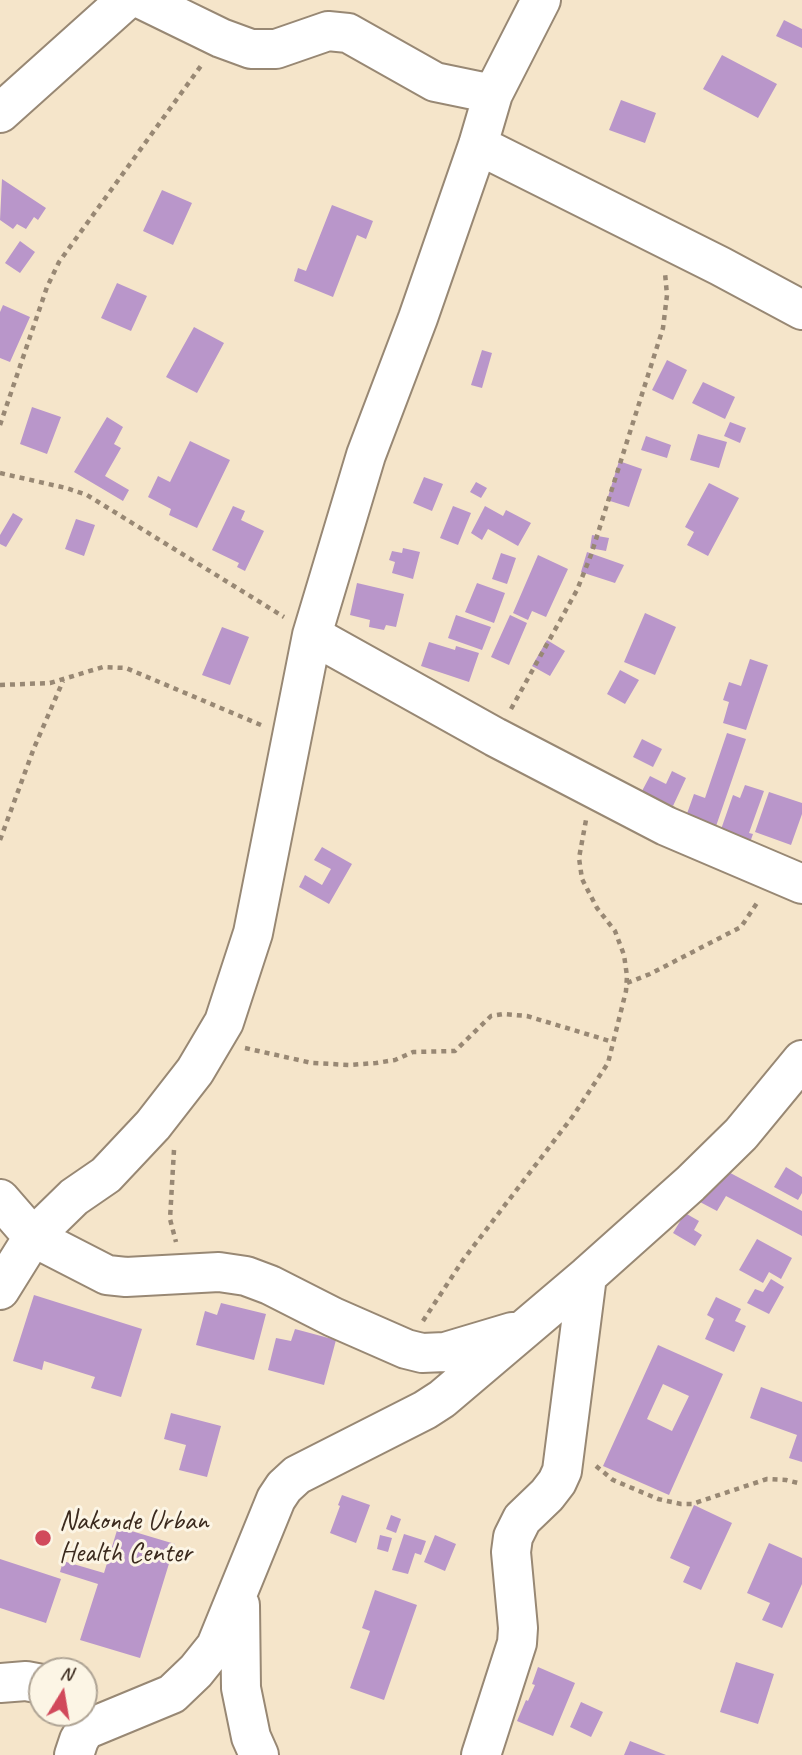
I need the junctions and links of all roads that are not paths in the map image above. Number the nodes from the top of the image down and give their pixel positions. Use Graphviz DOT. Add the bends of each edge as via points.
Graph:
graph roads {
  1 [pos="126,0"];
  2 [pos="143,0"];
  3 [pos="541,0"];
  4 [pos="493,94"];
  5 [pos="0,113"];
  6 [pos="478,145"];
  7 [pos="802,310"];
  8 [pos="312,635"];
  9 [pos="788,878"];
  10 [pos="802,1060"];
  11 [pos="0,1199"];
  12 [pos="33,1237"];
  13 [pos="587,1276"];
  14 [pos="0,1290"];
  15 [pos="524,1329"];
  16 [pos="239,1589"];
  17 [pos="28,1681"];
  18 [pos="0,1683"];
  19 [pos="100,1709"];
  20 [pos="74,1755"];
  21 [pos="260,1755"];
  22 [pos="481,1755"];
  1 -- 5 [label="street"];
  2 -- 4 [label="street" via="251,49 276,49 328,31 348,33 435,82"];
  3 -- 4 [label="street"];
  4 -- 6 [label="street"];
  6 -- 7 [label="street"];
  6 -- 8 [label="street" via="366,455"];
  8 -- 9 [label="street" via="666,826"];
  8 -- 12 [label="street" via="253,933 224,1022 195,1071 153,1125 106,1175 74,1197"];
  10 -- 13 [label="street" via="741,1134"];
  11 -- 12 [label="street"];
  12 -- 14 [label="street"];
  12 -- 15 [label="street" via="107,1275 219,1272 246,1276 422,1353 444,1352"];
  13 -- 15 [label="street"];
  13 -- 22 [label="street" via="562,1471 522,1519 513,1537 517,1643"];
  15 -- 16 [label="street" via="425,1410 297,1475 276,1499"];
  16 -- 19 [label="street" via="216,1646 172,1694"];
  16 -- 21 [label="street" via="241,1688 251,1737"];
  17 -- 18 [label="street"];
  19 -- 20 [label="street"];
}
